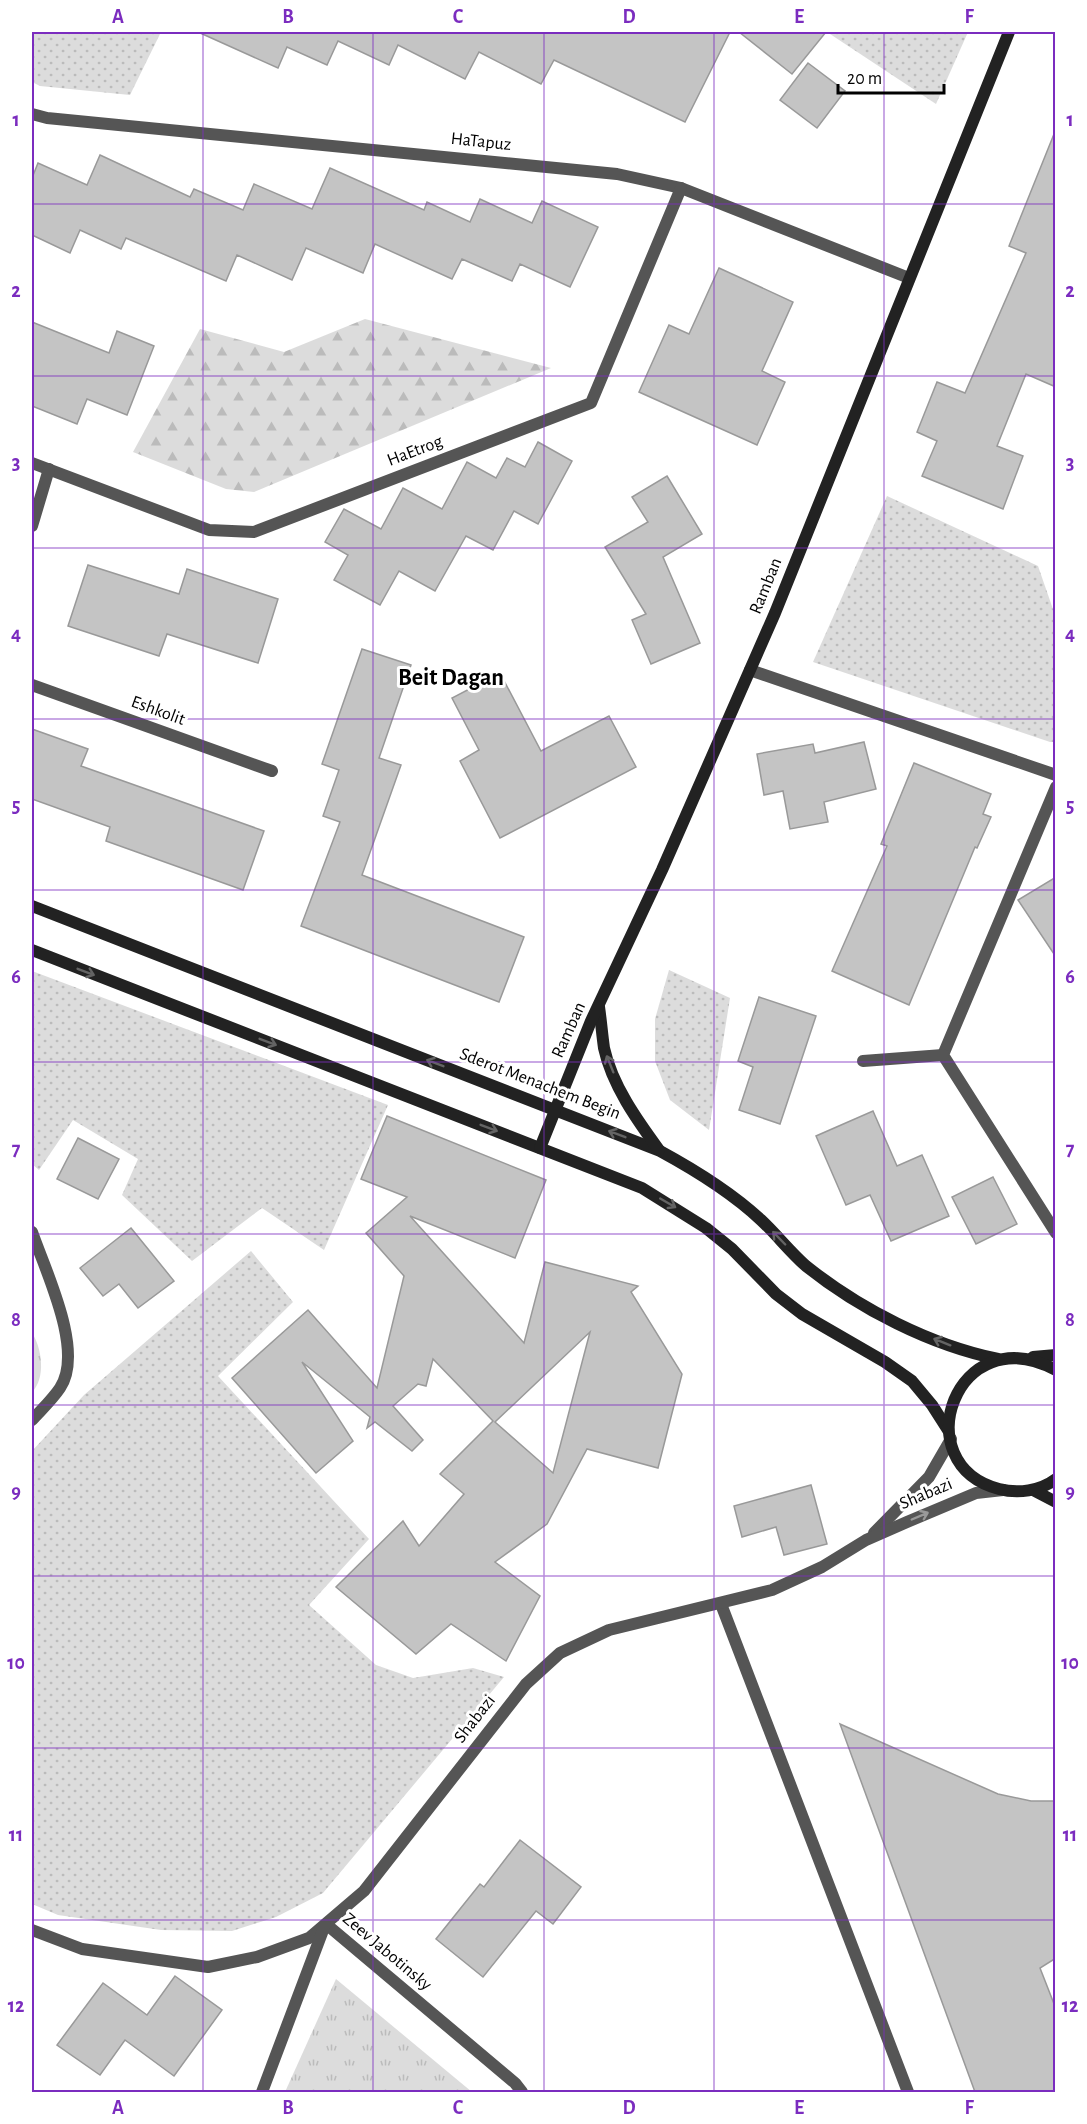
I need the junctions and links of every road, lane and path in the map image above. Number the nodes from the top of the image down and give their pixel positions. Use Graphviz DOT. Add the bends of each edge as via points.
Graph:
graph roads {
  1 [pos="1009,32"];
  2 [pos="32,114"];
  3 [pos="681,188"];
  4 [pos="909,278"];
  5 [pos="32,463"];
  6 [pos="49,469"];
  7 [pos="32,526"];
  8 [pos="750,670"];
  9 [pos="32,685"];
  10 [pos="272,771"];
  11 [pos="1056,775"];
  12 [pos="1056,788"];
  13 [pos="32,906"];
  14 [pos="32,950"];
  15 [pos="599,1006"];
  16 [pos="943,1055"];
  17 [pos="863,1061"];
  18 [pos="554,1109"];
  19 [pos="540,1148"];
  20 [pos="660,1150"];
  21 [pos="32,1232"];
  22 [pos="1056,1233"];
  23 [pos="1056,1354"];
  24 [pos="1019,1357"];
  25 [pos="998,1359"];
  26 [pos="1056,1370"];
  27 [pos="32,1420"];
  28 [pos="949,1435"];
  29 [pos="1056,1479"];
  30 [pos="1003,1490"];
  31 [pos="1033,1490"];
  32 [pos="1056,1502"];
  33 [pos="866,1540"];
  34 [pos="721,1604"];
  35 [pos="326,1924"];
  36 [pos="32,1930"];
  37 [pos="262,2092"];
  38 [pos="522,2092"];
  39 [pos="908,2092"];
  1 -- 4 [label="street, Ramban"];
  2 -- 3 [label="street, HaTapuz" via="617,174"];
  3 -- 4 [label="street, HaTapuz"];
  3 -- 6 [label="street, HaEtrog" via="591,403 254,532 209,530"];
  4 -- 8 [label="street, Ramban"];
  5 -- 6 [label="street, HaEtrog"];
  6 -- 7 [label="street"];
  8 -- 11 [label="street"];
  8 -- 15 [label="street, Ramban"];
  9 -- 10 [label="street, Eshkolit"];
  12 -- 16 [label="street"];
  18 -- 13 [label="street, Sderot Menachem Begin, one-way"];
  14 -- 19 [label="street, one-way"];
  15 -- 18 [label="street, Ramban"];
  20 -- 15 [label="street, one-way" via="619,1086 605,1050"];
  16 -- 17 [label="street"];
  16 -- 22 [label="street"];
  18 -- 19 [label="street, Ramban"];
  20 -- 18 [label="street, Sderot Menachem Begin, one-way"];
  19 -- 28 [label="street, one-way" via="642,1188 706,1227 802,1314 912,1381"];
  25 -- 20 [label="street, Sderot Menachem Begin, one-way" via="945,1344 907,1327 825,1280 730,1195"];
  21 -- 27 [label="street" via="64,1326 68,1359 61,1387"];
  23 -- 24 [label="street"];
  24 -- 25 [label="street"];
  24 -- 26 [label="street" via="1040,1361"];
  25 -- 28 [label="street" via="977,1369 960,1385 950,1407"];
  28 -- 30 [label="street" via="954,1453 968,1472 987,1486"];
  28 -- 33 [label="street, Shabazi" via="929,1478"];
  29 -- 31 [label="street"];
  30 -- 31 [label="street"];
  33 -- 30 [label="street, Shabazi, one-way" via="976,1493"];
  31 -- 32 [label="street"];
  33 -- 34 [label="street, Shabazi" via="822,1567 772,1590"];
  34 -- 35 [label="street, Shabazi" via="609,1630 560,1653 526,1684 364,1891"];
  34 -- 39 [label="street"];
  35 -- 36 [label="street, Zeev Jabotinsky" via="309,1938 257,1957 208,1967 82,1949"];
  35 -- 37 [label="street, Shabazi"];
  35 -- 38 [label="street, Zeev Jabotinsky"];
}
